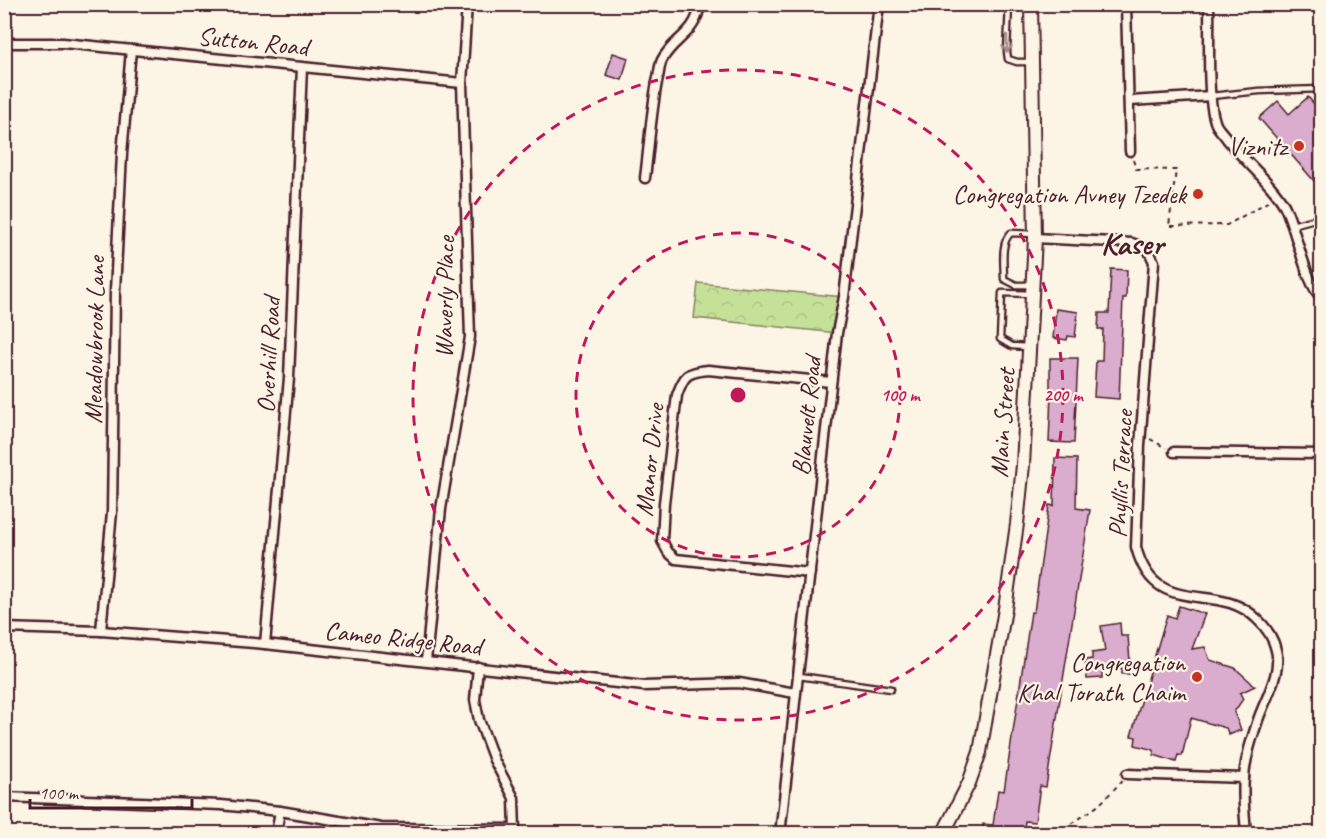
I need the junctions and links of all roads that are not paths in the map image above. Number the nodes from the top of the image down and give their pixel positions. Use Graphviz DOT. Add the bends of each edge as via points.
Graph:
graph roads {
  1 [pos="467,4"];
  2 [pos="700,4"];
  3 [pos="879,4"];
  4 [pos="1009,4"];
  5 [pos="1031,4"];
  6 [pos="1126,4"];
  7 [pos="1209,4"];
  8 [pos="4,43"];
  9 [pos="131,50"];
  10 [pos="1033,62"];
  11 [pos="302,67"];
  12 [pos="462,83"];
  13 [pos="1322,89"];
  14 [pos="1211,96"];
  15 [pos="1130,101"];
  16 [pos="1130,151"];
  17 [pos="645,178"];
  18 [pos="1322,217"];
  19 [pos="1292,225"];
  20 [pos="1035,236"];
  21 [pos="1032,290"];
  22 [pos="1322,298"];
  23 [pos="1029,347"];
  24 [pos="831,382"];
  25 [pos="1174,452"];
  26 [pos="1322,454"];
  27 [pos="810,573"];
  28 [pos="4,628"];
  29 [pos="101,631"];
  30 [pos="265,644"];
  31 [pos="426,661"];
  32 [pos="478,666"];
  33 [pos="797,675"];
  34 [pos="891,689"];
  35 [pos="795,693"];
  36 [pos="1127,774"];
  37 [pos="1244,778"];
  38 [pos="4,797"];
  39 [pos="279,810"];
  40 [pos="515,831"];
  41 [pos="276,834"];
  42 [pos="780,834"];
  43 [pos="943,834"];
  44 [pos="1246,834"];
  1 -- 12 [label="street, Waverly Place"];
  2 -- 17 [label="street" via="699,15 690,30 662,61"];
  3 -- 24 [label="street, Blauvelt Road"];
  4 -- 10 [label="lane, one-way" via="1008,58"];
  5 -- 10 [label="main road, Main Street"];
  6 -- 15 [label="street"];
  7 -- 14 [label="street"];
  8 -- 9 [label="street, Sutton Road" via="63,43"];
  9 -- 11 [label="street, Sutton Road"];
  9 -- 29 [label="street, Meadowbrook Lane" via="115,291 112,512"];
  10 -- 20 [label="main road, Main Street"];
  11 -- 12 [label="street, Sutton Road"];
  11 -- 30 [label="street, Overhill Road" via="289,378"];
  12 -- 31 [label="street, Waverly Place" via="470,337 441,509"];
  13 -- 14 [label="lane"];
  14 -- 15 [label="street"];
  14 -- 19 [label="street" via="1216,124 1278,195"];
  15 -- 16 [label="street"];
  18 -- 19 [label="lane"];
  19 -- 22 [label="street" via="1317,294"];
  20 -- 21 [label="main road, Main Street"];
  20 -- 21 [label="lane" via="1011,233 1005,246 1004,279"];
  20 -- 37 [label="street, Phyllis Terrace" via="1132,243 1148,249 1152,256 1136,547 1140,564 1160,586 1173,593 1243,606 1272,638 1276,667"];
  21 -- 23 [label="main road, Main Street"];
  21 -- 23 [label="lane" via="1002,293 1000,339 1012,346"];
  23 -- 43 [label="main road, Main Street" via="1023,465 1005,609 980,752"];
  24 -- 27 [label="street, Blauvelt Road"];
  24 -- 27 [label="street, Manor Drive" via="708,370 693,371 682,378 664,503 662,541 676,559"];
  25 -- 26 [label="street"];
  27 -- 33 [label="street, Blauvelt Road"];
  28 -- 29 [label="street, Cameo Ridge Road"];
  29 -- 30 [label="street, Cameo Ridge Road"];
  30 -- 31 [label="street, Cameo Ridge Road"];
  31 -- 32 [label="street, Cameo Ridge Road"];
  32 -- 35 [label="street, Cameo Ridge Road" via="644,686 739,683"];
  32 -- 40 [label="street" via="475,700 479,720 514,798"];
  33 -- 34 [label="lane"];
  33 -- 35 [label="street, Blauvelt Road"];
  35 -- 42 [label="street, Blauvelt Road"];
  36 -- 37 [label="street"];
  37 -- 44 [label="street, Phyllis Terrace"];
  38 -- 39 [label="street"];
  39 -- 40 [label="street" via="381,828"];
  39 -- 41 [label="street"];
}
